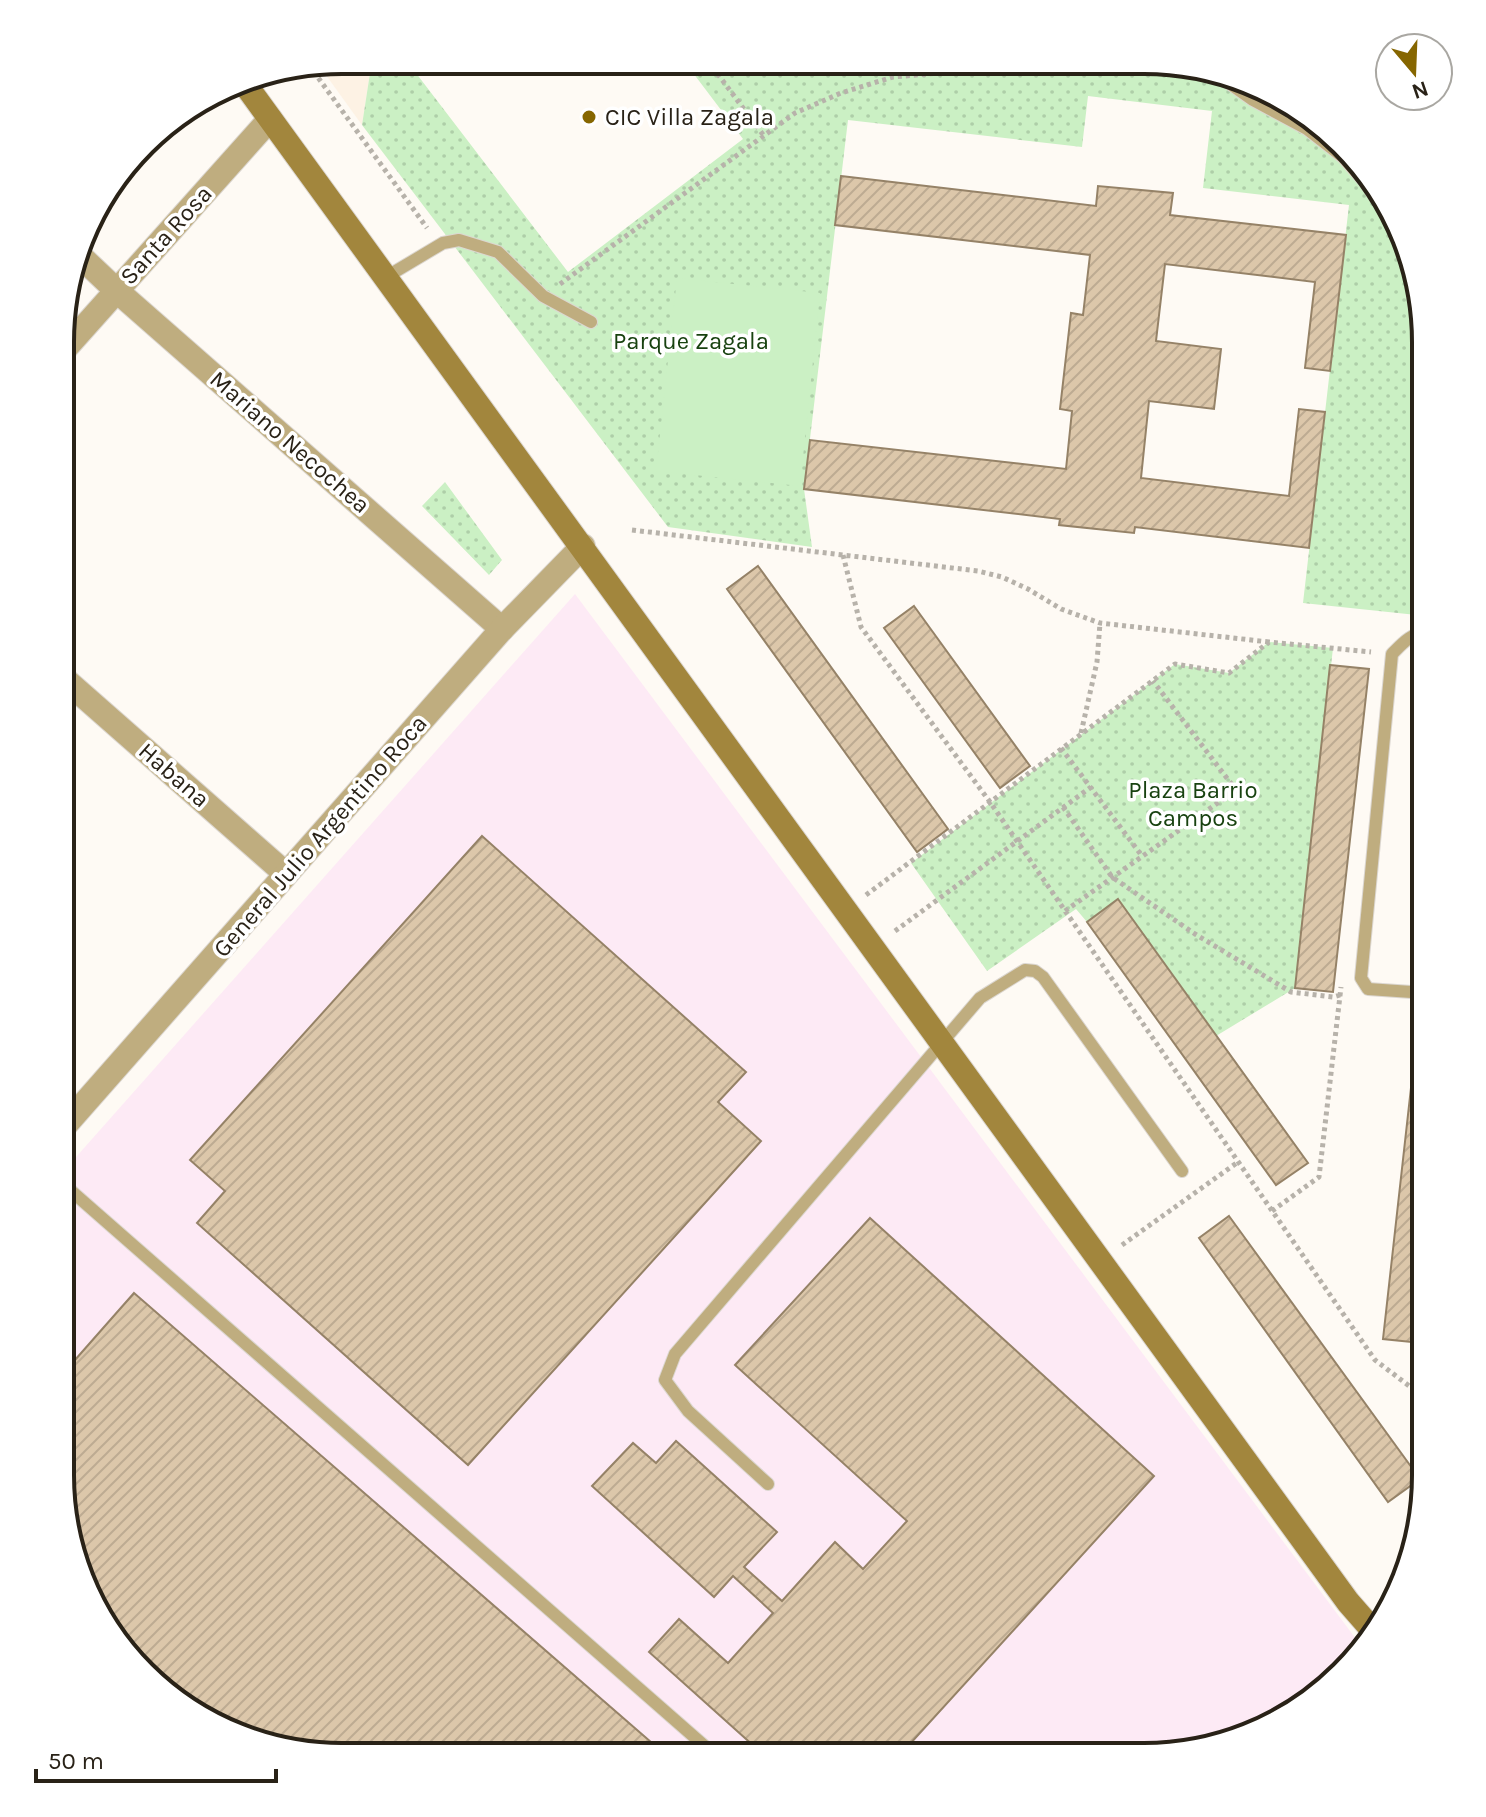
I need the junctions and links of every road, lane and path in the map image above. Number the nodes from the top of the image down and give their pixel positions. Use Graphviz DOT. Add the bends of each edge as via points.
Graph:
graph roads {
  1 [pos="924,74"];
  2 [pos="718,75"];
  3 [pos="317,76"];
  4 [pos="249,90"];
  5 [pos="1242,92"];
  6 [pos="270,119"];
  7 [pos="1307,129"];
  8 [pos="764,136"];
  9 [pos="439,245"];
  10 [pos="86,262"];
  11 [pos="386,277"];
  12 [pos="117,291"];
  13 [pos="543,296"];
  14 [pos="591,322"];
  15 [pos="74,338"];
  16 [pos="632,530"];
  17 [pos="583,546"];
  18 [pos="843,555"];
  19 [pos="1100,623"];
  20 [pos="502,629"];
  21 [pos="1412,637"];
  22 [pos="1269,642"];
  23 [pos="1392,654"];
  24 [pos="1153,680"];
  25 [pos="74,688"];
  26 [pos="1081,734"];
  27 [pos="1061,748"];
  28 [pos="1091,787"];
  29 [pos="990,802"];
  30 [pos="1063,807"];
  31 [pos="1017,841"];
  32 [pos="1142,856"];
  33 [pos="286,874"];
  34 [pos="1112,877"];
  35 [pos="845,909"];
  36 [pos="1065,911"];
  37 [pos="872,947"];
  38 [pos="1368,989"];
  39 [pos="1411,992"];
  40 [pos="941,1042"];
  41 [pos="74,1115"];
  42 [pos="1238,1162"];
  43 [pos="1182,1171"];
  44 [pos="74,1193"];
  45 [pos="1100,1261"];
  46 [pos="1411,1387"];
  47 [pos="768,1484"];
  48 [pos="1367,1623"];
  49 [pos="700,1742"];
  1 -- 8 [label="path" via="893,77 841,93 795,113"];
  2 -- 8 [label="path"];
  3 -- 9 [label="path"];
  4 -- 6 [label="main road"];
  5 -- 7 [label="lane"];
  6 -- 11 [label="main road"];
  6 -- 12 [label="street, Santa Rosa"];
  8 -- 13 [label="path"];
  9 -- 11 [label="lane"];
  9 -- 13 [label="lane" via="459,240 498,252"];
  10 -- 12 [label="street, Mariano Necochea"];
  11 -- 17 [label="main road"];
  12 -- 15 [label="street, Santa Rosa"];
  12 -- 20 [label="street, Mariano Necochea"];
  13 -- 14 [label="lane"];
  16 -- 18 [label="path"];
  17 -- 20 [label="street, General Julio Argentino Roca"];
  17 -- 35 [label="main road"];
  18 -- 19 [label="path" via="1002,577"];
  18 -- 29 [label="path" via="861,627"];
  19 -- 22 [label="path"];
  19 -- 26 [label="path"];
  20 -- 33 [label="street, General Julio Argentino Roca"];
  21 -- 23 [label="lane"];
  22 -- 23 [label="path"];
  22 -- 24 [label="path" via="1229,673 1175,664"];
  23 -- 38 [label="lane" via="1361,978"];
  24 -- 26 [label="path"];
  24 -- 32 [label="path" via="1236,790"];
  25 -- 33 [label="street, Habana"];
  26 -- 27 [label="path"];
  27 -- 28 [label="path"];
  27 -- 29 [label="path"];
  28 -- 30 [label="path"];
  28 -- 32 [label="path"];
  29 -- 31 [label="path"];
  29 -- 35 [label="path"];
  30 -- 31 [label="path"];
  30 -- 34 [label="path"];
  31 -- 36 [label="path"];
  31 -- 37 [label="path"];
  32 -- 34 [label="path"];
  33 -- 41 [label="street, General Julio Argentino Roca"];
  34 -- 36 [label="path"];
  34 -- 38 [label="path" via="1291,992 1333,997"];
  35 -- 37 [label="main road"];
  36 -- 42 [label="path"];
  37 -- 40 [label="main road"];
  38 -- 39 [label="lane"];
  40 -- 43 [label="lane" via="980,998 1025,970 1035,971"];
  40 -- 45 [label="main road"];
  40 -- 47 [label="lane" via="675,1354 665,1380 688,1411"];
  42 -- 45 [label="path"];
  42 -- 46 [label="path" via="1375,1360"];
  44 -- 49 [label="lane"];
  45 -- 48 [label="main road"];
}
